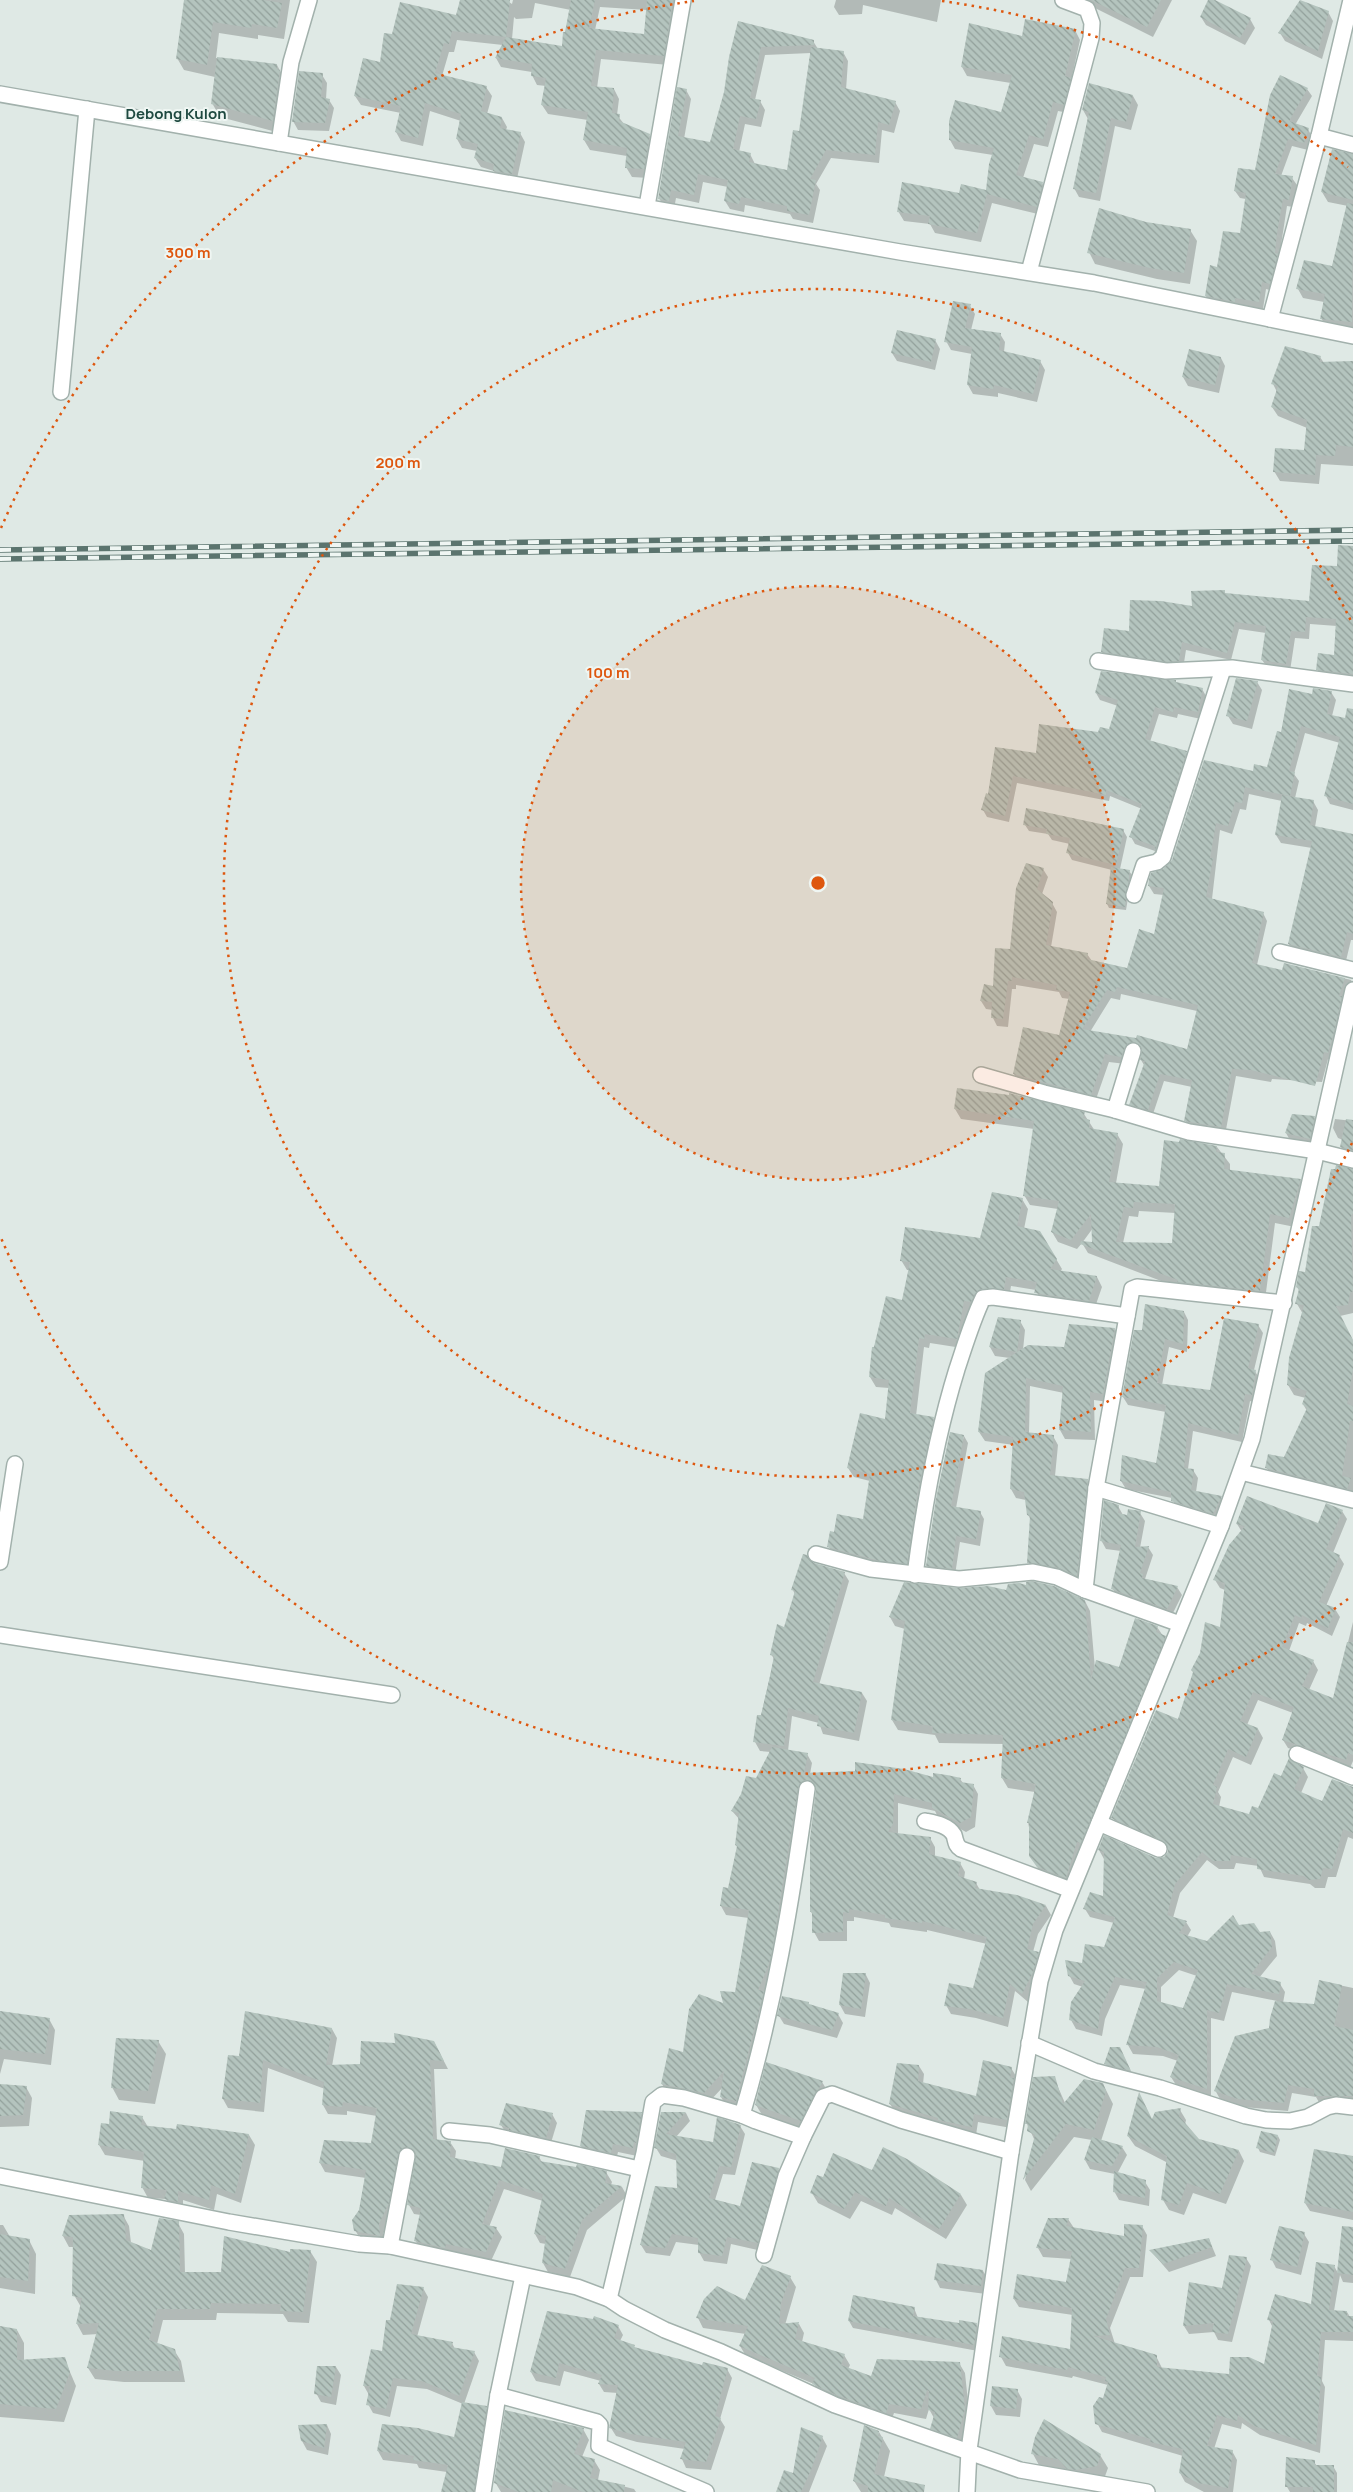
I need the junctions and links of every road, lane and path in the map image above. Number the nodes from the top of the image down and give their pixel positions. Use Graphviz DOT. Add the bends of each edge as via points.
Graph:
graph roads {
  1 [pos="310,0"];
  2 [pos="683,0"];
  3 [pos="1063,0"];
  4 [pos="1352,0"];
  5 [pos="0,94"];
  6 [pos="87,109"];
  7 [pos="1319,136"];
  8 [pos="279,143"];
  9 [pos="1353,145"];
  10 [pos="647,206"];
  11 [pos="1029,272"];
  12 [pos="1270,319"];
  13 [pos="1353,336"];
  14 [pos="61,392"];
  15 [pos="1098,661"];
  16 [pos="1223,669"];
  17 [pos="1353,684"];
  18 [pos="1134,895"];
  19 [pos="1280,952"];
  20 [pos="1353,970"];
  21 [pos="1353,990"];
  22 [pos="1133,1051"];
  23 [pos="982,1075"];
  24 [pos="1115,1110"];
  25 [pos="1317,1151"];
  26 [pos="1353,1160"];
  27 [pos="1284,1303"];
  28 [pos="1128,1316"];
  29 [pos="15,1464"];
  30 [pos="1241,1472"];
  31 [pos="1096,1488"];
  32 [pos="1353,1500"];
  33 [pos="1221,1526"];
  34 [pos="816,1554"];
  35 [pos="0,1562"];
  36 [pos="914,1575"];
  37 [pos="1085,1590"];
  38 [pos="1180,1624"];
  39 [pos="0,1635"];
  40 [pos="392,1695"];
  41 [pos="1297,1754"];
  42 [pos="1353,1777"];
  43 [pos="807,1789"];
  44 [pos="925,1821"];
  45 [pos="1099,1823"];
  46 [pos="1159,1849"];
  47 [pos="1071,1890"];
  48 [pos="1029,2043"];
  49 [pos="1353,2107"];
  50 [pos="742,2114"];
  51 [pos="449,2131"];
  52 [pos="803,2136"];
  53 [pos="1011,2152"];
  54 [pos="407,2156"];
  55 [pos="639,2169"];
  56 [pos="0,2176"];
  57 [pos="390,2246"];
  58 [pos="764,2255"];
  59 [pos="523,2276"];
  60 [pos="609,2299"];
  61 [pos="498,2395"];
  62 [pos="969,2450"];
  63 [pos="484,2492"];
  64 [pos="706,2492"];
  65 [pos="967,2492"];
  66 [pos="1147,2492"];
  1 -- 8 [label="street" via="291,62"];
  2 -- 10 [label="street"];
  3 -- 11 [label="street" via="1087,9 1092,23 1091,38"];
  4 -- 7 [label="street"];
  5 -- 6 [label="street"];
  6 -- 8 [label="street"];
  6 -- 14 [label="street"];
  7 -- 9 [label="street"];
  7 -- 12 [label="street"];
  8 -- 10 [label="street"];
  10 -- 11 [label="street"];
  11 -- 12 [label="street"];
  12 -- 13 [label="street"];
  15 -- 16 [label="street" via="1166,671"];
  16 -- 17 [label="street"];
  16 -- 18 [label="street" via="1163,857 1144,865"];
  19 -- 20 [label="street"];
  21 -- 25 [label="street"];
  22 -- 24 [label="street"];
  23 -- 24 [label="street" via="1044,1094"];
  24 -- 25 [label="street" via="1190,1132"];
  25 -- 26 [label="street"];
  25 -- 27 [label="street"];
  27 -- 28 [label="street" via="1137,1286 1132,1289"];
  27 -- 30 [label="street" via="1252,1439"];
  28 -- 31 [label="street"];
  28 -- 36 [label="street" via="983,1298 942,1416 926,1492"];
  29 -- 35 [label="street"];
  30 -- 32 [label="street"];
  30 -- 33 [label="street"];
  31 -- 33 [label="street"];
  31 -- 37 [label="street"];
  33 -- 38 [label="street"];
  34 -- 36 [label="street" via="871,1569"];
  36 -- 37 [label="street" via="960,1579 1033,1572 1057,1577"];
  37 -- 38 [label="street"];
  38 -- 45 [label="street"];
  39 -- 40 [label="street"];
  41 -- 42 [label="street"];
  43 -- 50 [label="street" via="788,1918 761,2052"];
  44 -- 47 [label="street" via="945,1826 961,1849"];
  45 -- 46 [label="street"];
  45 -- 47 [label="street"];
  47 -- 48 [label="street" via="1040,1981"];
  48 -- 49 [label="street" via="1094,2071 1259,2119 1290,2121 1327,2107"];
  48 -- 53 [label="street"];
  50 -- 52 [label="street" via="756,2122"];
  50 -- 55 [label="street" via="684,2098 658,2097 653,2102"];
  51 -- 55 [label="street" via="490,2135"];
  52 -- 53 [label="street" via="823,2097 832,2094 901,2120"];
  52 -- 58 [label="street" via="786,2176"];
  53 -- 62 [label="street"];
  54 -- 57 [label="street"];
  55 -- 60 [label="street"];
  56 -- 57 [label="street" via="229,2222 359,2244"];
  57 -- 59 [label="street"];
  59 -- 60 [label="street" via="577,2287"];
  59 -- 61 [label="street"];
  60 -- 62 [label="street" via="665,2330 721,2352 835,2406"];
  61 -- 63 [label="street"];
  61 -- 64 [label="street" via="597,2422 600,2426 599,2446"];
  62 -- 65 [label="street"];
  62 -- 66 [label="street" via="1020,2470"];
}
